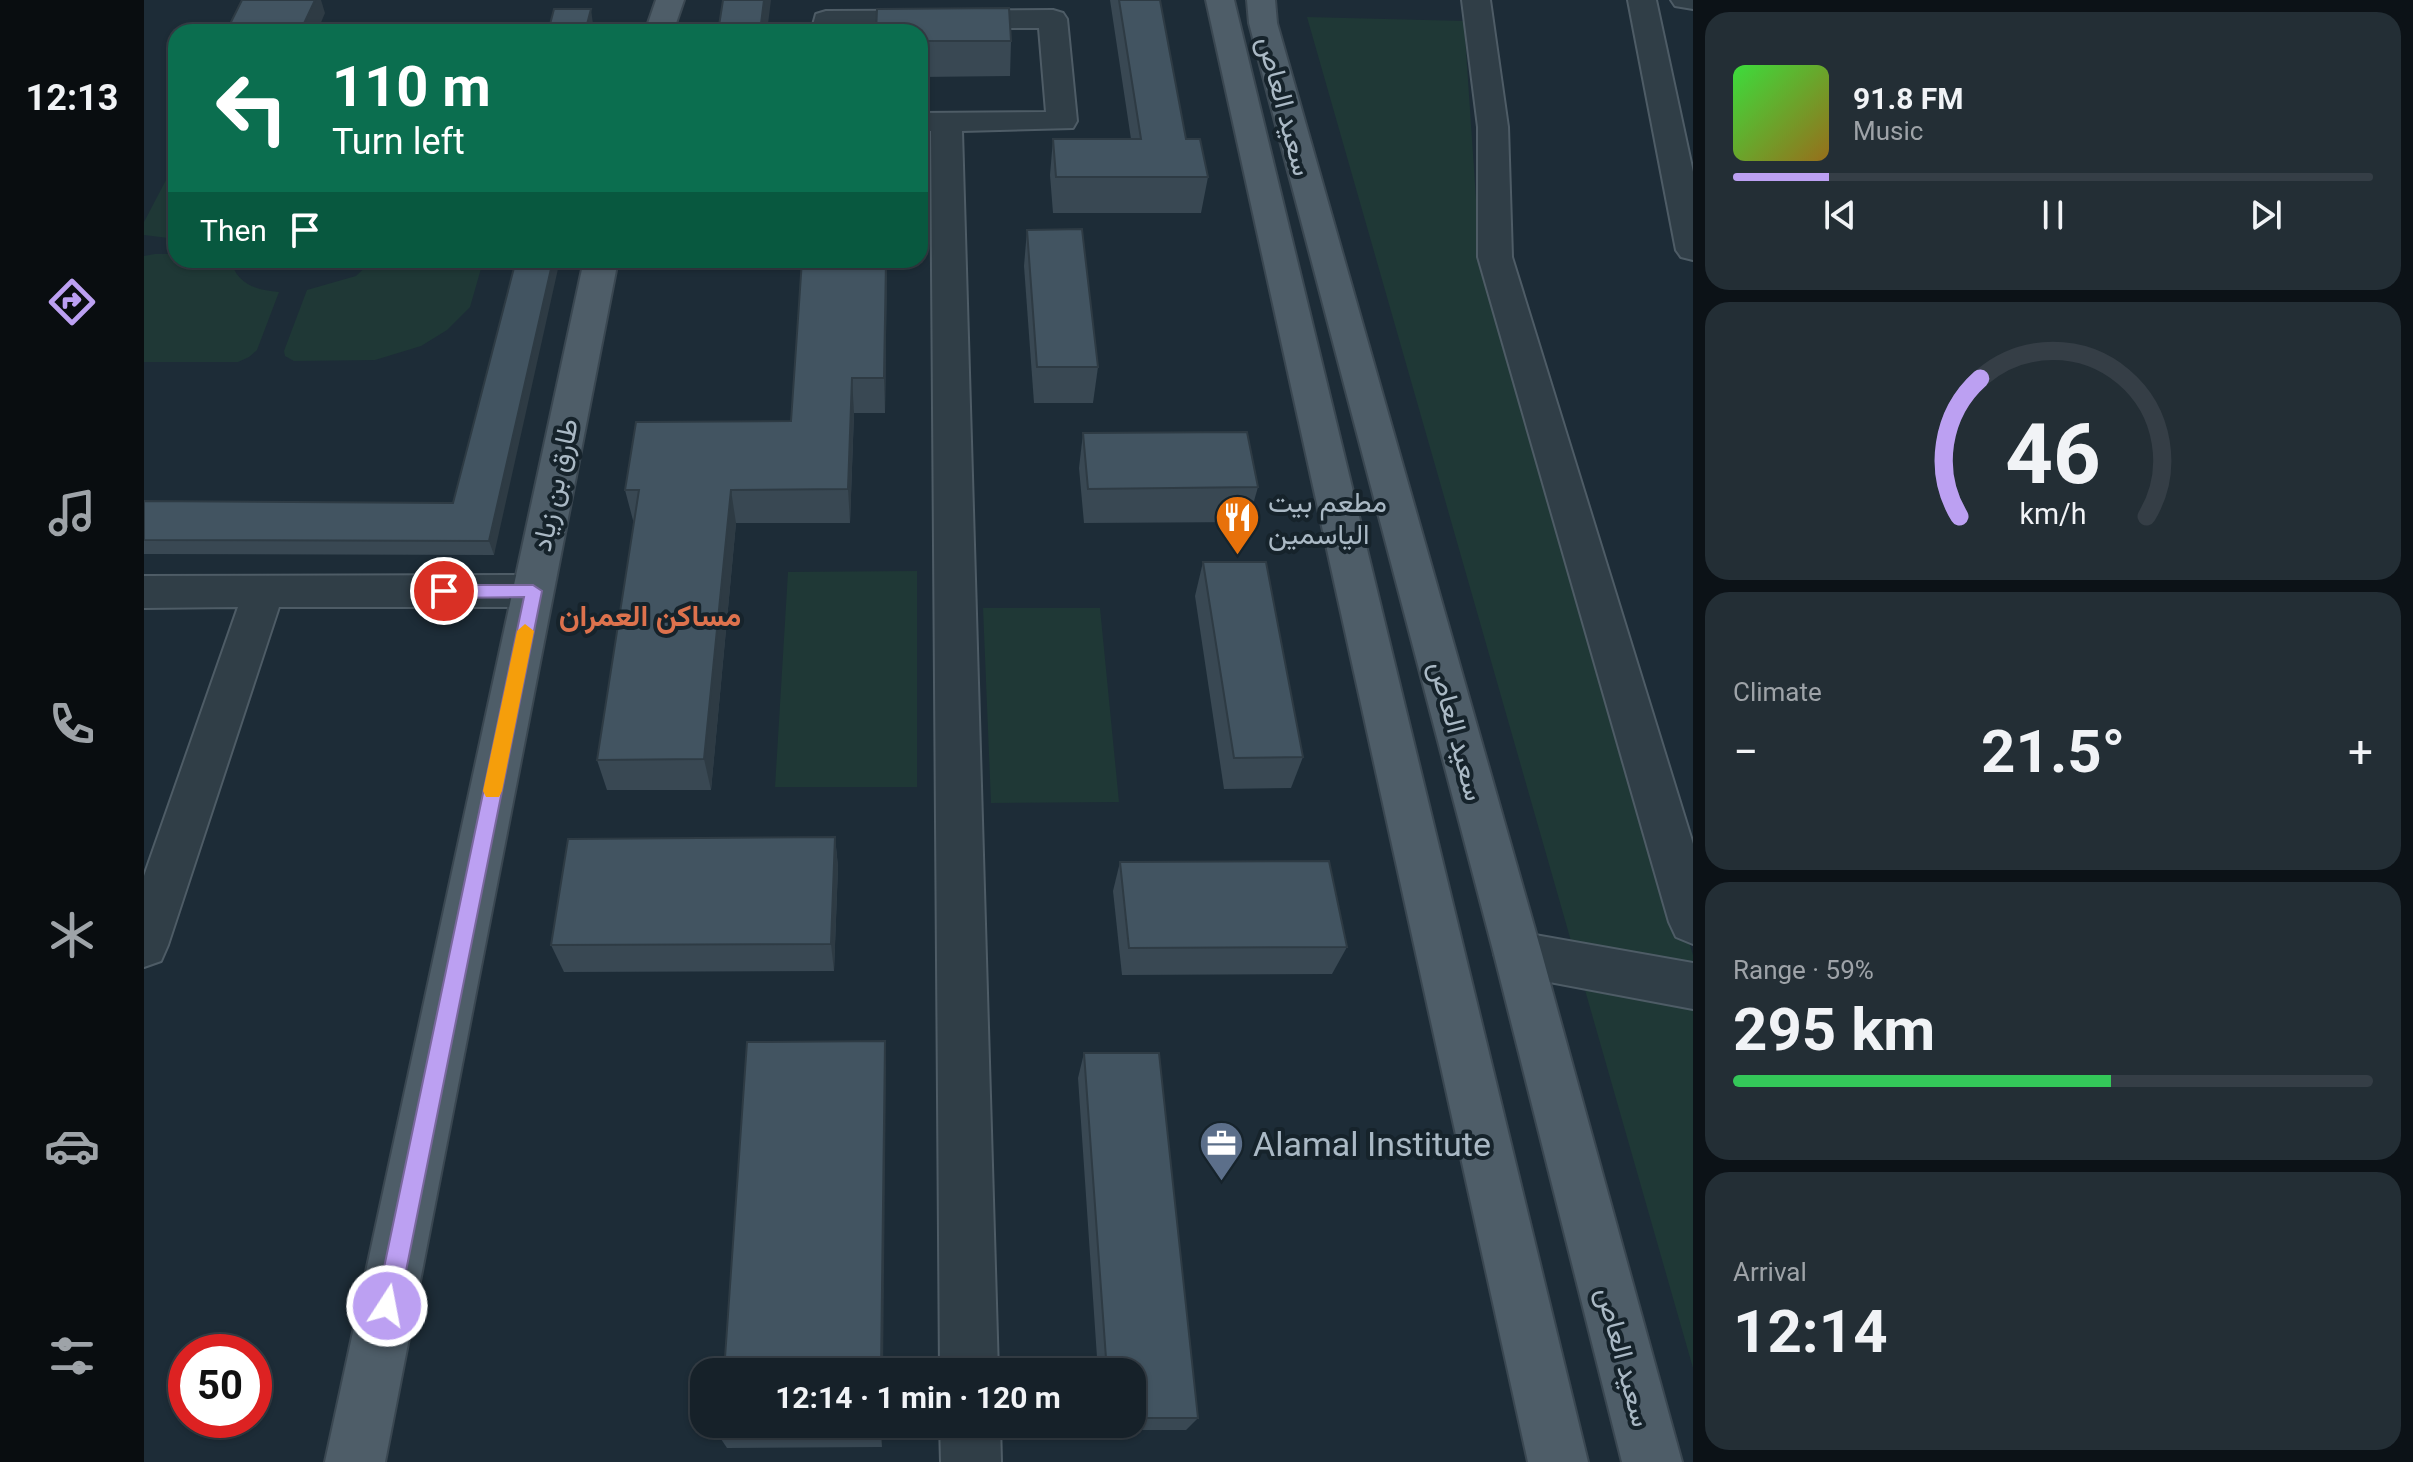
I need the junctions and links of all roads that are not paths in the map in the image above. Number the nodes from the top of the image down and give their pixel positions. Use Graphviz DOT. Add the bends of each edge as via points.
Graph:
graph roads {
  1 [pos="643,0"];
  2 [pos="670,0"];
  3 [pos="1220,0"];
  4 [pos="1261,0"];
  5 [pos="1476,0"];
  6 [pos="1642,0"];
  7 [pos="1685,0"];
  8 [pos="1693,1"];
  9 [pos="936,10"];
  10 [pos="638,24"];
  11 [pos="662,24"];
  12 [pos="826,24"];
  13 [pos="933,122"];
  14 [pos="1693,250"];
  15 [pos="599,268"];
  16 [pos="533,591"];
  17 [pos="144,592"];
  18 [pos="264,592"];
  19 [pos="164,828"];
  20 [pos="1693,922"];
  21 [pos="144,945"];
  22 [pos="1518,954"];
  23 [pos="1693,986"];
  24 [pos="969,1358"];
  25 [pos="970,1438"];
  26 [pos="355,1462"];
  27 [pos="971,1462"];
  28 [pos="1558,1462"];
  29 [pos="1652,1462"];
  1 -- 10 [label="main road"];
  2 -- 11 [label="main road"];
  3 -- 28 [label="main road"];
  4 -- 22 [label="main road, سعيد العاص" via="1271,53"];
  5 -- 20 [label="street" via="1493,127 1495,257"];
  6 -- 14 [label="street"];
  7 -- 8 [label="street"];
  9 -- 12 [label="street"];
  9 -- 13 [label="street" via="1053,19 1062,121"];
  13 -- 24 [label="street"];
  15 -- 16 [label="main road, طارق بن زياد"];
  16 -- 18 [label="street"];
  16 -- 26 [label="main road, طارق بن زياد"];
  17 -- 18 [label="street"];
  18 -- 19 [label="street"];
  19 -- 21 [label="street"];
  22 -- 23 [label="street"];
  22 -- 29 [label="main road, سعيد العاص"];
  25 -- 27 [label="street"];
}
